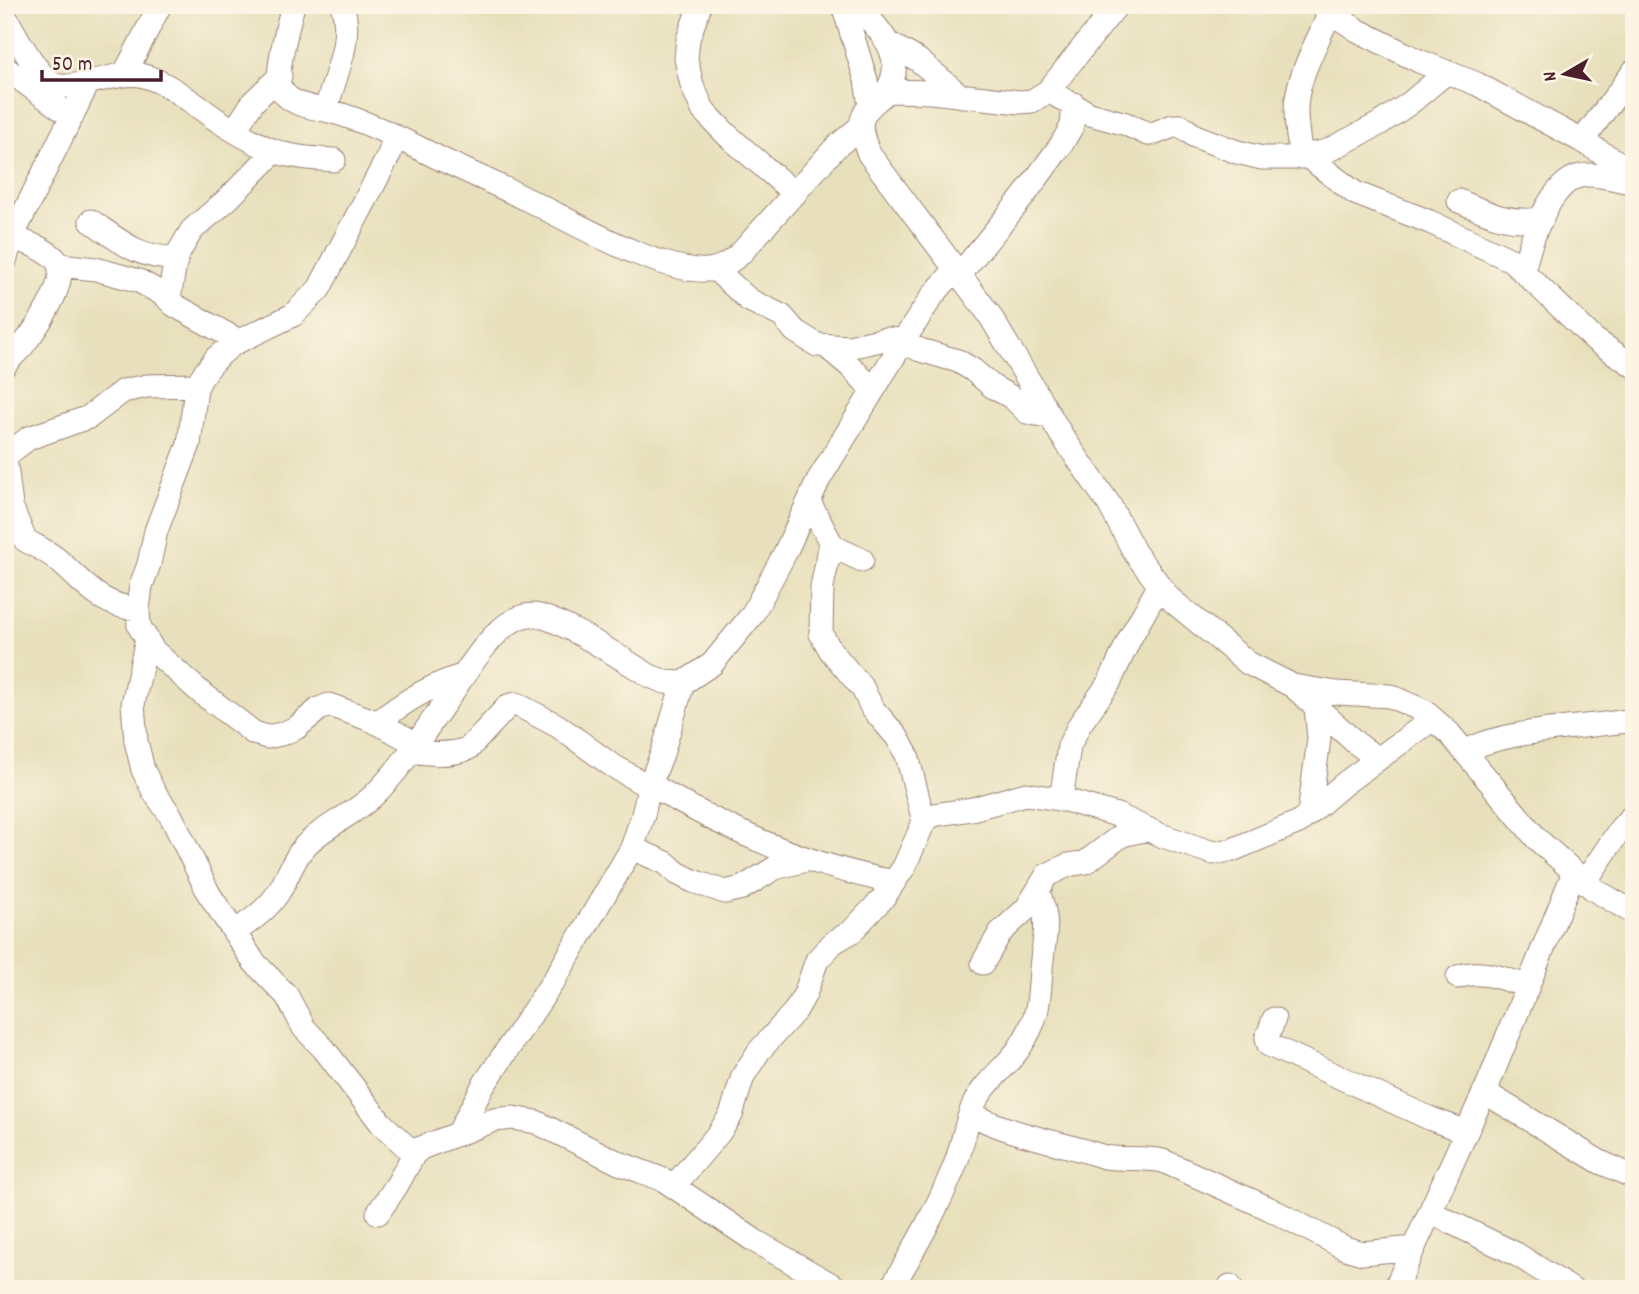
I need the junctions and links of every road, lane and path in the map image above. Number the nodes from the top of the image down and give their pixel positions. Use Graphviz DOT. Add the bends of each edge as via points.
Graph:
graph roads {
  1 [pos="160,5"];
  2 [pos="293,5"];
  3 [pos="342,5"];
  4 [pos="700,5"];
  5 [pos="843,5"];
  6 [pos="856,5"];
  7 [pos="1117,5"];
  8 [pos="1325,9"];
  9 [pos="5,16"];
  10 [pos="888,43"];
  11 [pos="5,68"];
  12 [pos="1634,71"];
  13 [pos="1447,72"];
  14 [pos="125,73"];
  15 [pos="280,76"];
  16 [pos="89,81"];
  17 [pos="1048,91"];
  18 [pos="961,96"];
  19 [pos="1074,104"];
  20 [pos="872,108"];
  21 [pos="326,110"];
  22 [pos="72,117"];
  23 [pos="240,133"];
  24 [pos="395,137"];
  25 [pos="1582,141"];
  26 [pos="275,150"];
  27 [pos="1304,156"];
  28 [pos="334,160"];
  29 [pos="1634,172"];
  30 [pos="248,175"];
  31 [pos="1634,183"];
  32 [pos="795,194"];
  33 [pos="1459,201"];
  34 [pos="1542,219"];
  35 [pos="91,221"];
  36 [pos="12,237"];
  37 [pos="136,252"];
  38 [pos="177,258"];
  39 [pos="5,261"];
  40 [pos="59,265"];
  41 [pos="715,269"];
  42 [pos="958,272"];
  43 [pos="1523,272"];
  44 [pos="126,278"];
  45 [pos="169,299"];
  46 [pos="239,341"];
  47 [pos="903,341"];
  48 [pos="827,347"];
  49 [pos="5,365"];
  50 [pos="1634,366"];
  51 [pos="197,385"];
  52 [pos="873,390"];
  53 [pos="1051,417"];
  54 [pos="16,436"];
  55 [pos="5,457"];
  56 [pos="809,502"];
  57 [pos="831,543"];
  58 [pos="862,560"];
  59 [pos="1159,586"];
  60 [pos="138,609"];
  61 [pos="147,639"];
  62 [pos="465,675"];
  63 [pos="683,682"];
  64 [pos="1293,687"];
  65 [pos="1316,707"];
  66 [pos="1433,719"];
  67 [pos="1634,720"];
  68 [pos="377,723"];
  69 [pos="412,747"];
  70 [pos="1465,752"];
  71 [pos="1378,759"];
  72 [pos="649,786"];
  73 [pos="1061,800"];
  74 [pos="1309,814"];
  75 [pos="1634,814"];
  76 [pos="924,822"];
  77 [pos="1148,829"];
  78 [pos="632,848"];
  79 [pos="806,860"];
  80 [pos="1580,877"];
  81 [pos="894,882"];
  82 [pos="1038,892"];
  83 [pos="1634,913"];
  84 [pos="234,932"];
  85 [pos="983,963"];
  86 [pos="1458,977"];
  87 [pos="1528,986"];
  88 [pos="1275,1018"];
  89 [pos="1484,1092"];
  90 [pos="971,1114"];
  91 [pos="1466,1132"];
  92 [pos="458,1134"];
  93 [pos="414,1154"];
  94 [pos="1634,1177"];
  95 [pos="674,1186"];
  96 [pos="1430,1212"];
  97 [pos="378,1213"];
  98 [pos="1414,1248"];
  99 [pos="839,1289"];
  100 [pos="891,1289"];
  101 [pos="1395,1289"];
  102 [pos="1571,1289"];
  1 -- 14 [label="street"];
  2 -- 15 [label="street"];
  3 -- 21 [label="street" via="344,47"];
  4 -- 32 [label="street" via="686,60 703,110"];
  5 -- 20 [label="street"];
  6 -- 10 [label="street"];
  7 -- 17 [label="street"];
  8 -- 13 [label="street" via="1357,30"];
  8 -- 27 [label="street" via="1295,111"];
  9 -- 16 [label="street" via="50,83 60,86"];
  10 -- 18 [label="street" via="918,60"];
  10 -- 20 [label="street" via="894,55 892,83"];
  11 -- 22 [label="street"];
  12 -- 25 [label="street"];
  13 -- 25 [label="street"];
  13 -- 27 [label="street" via="1379,124 1327,151"];
  14 -- 16 [label="street"];
  14 -- 23 [label="street" via="163,84"];
  15 -- 21 [label="street" via="281,89 295,102"];
  15 -- 23 [label="street" via="253,102"];
  16 -- 22 [label="street"];
  17 -- 18 [label="street" via="1020,102"];
  17 -- 19 [label="street"];
  18 -- 20 [label="street" via="931,92"];
  19 -- 27 [label="street" via="1148,134 1181,126 1213,144 1262,159"];
  19 -- 42 [label="street" via="1072,126 1061,145"];
  20 -- 32 [label="street"];
  20 -- 42 [label="street" via="869,153"];
  21 -- 24 [label="street"];
  22 -- 36 [label="street"];
  23 -- 26 [label="street"];
  23 -- 30 [label="street"];
  24 -- 41 [label="street" via="642,255 687,268"];
  24 -- 46 [label="street" via="319,289 293,315"];
  25 -- 29 [label="street"];
  26 -- 28 [label="street"];
  26 -- 30 [label="street"];
  27 -- 43 [label="street" via="1355,192 1511,260"];
  30 -- 38 [label="street" via="192,230"];
  31 -- 34 [label="street" via="1576,177 1554,197"];
  32 -- 41 [label="street" via="740,254"];
  33 -- 34 [label="street" via="1507,220"];
  34 -- 43 [label="street"];
  35 -- 37 [label="street"];
  36 -- 39 [label="street"];
  36 -- 40 [label="street" via="35,246"];
  37 -- 38 [label="street"];
  37 -- 44 [label="street"];
  38 -- 45 [label="street"];
  40 -- 44 [label="street"];
  40 -- 49 [label="street" via="52,300"];
  41 -- 48 [label="street" via="749,300 782,316 811,343"];
  42 -- 47 [label="street" via="933,295"];
  42 -- 53 [label="street"];
  43 -- 50 [label="street" via="1595,340"];
  44 -- 45 [label="street"];
  45 -- 46 [label="street"];
  46 -- 51 [label="street" via="216,358"];
  47 -- 48 [label="street"];
  47 -- 52 [label="street"];
  47 -- 53 [label="street" via="958,360 1027,412"];
  48 -- 52 [label="street"];
  51 -- 54 [label="street" via="123,391 89,417"];
  51 -- 60 [label="street" via="189,444 156,531"];
  52 -- 56 [label="street"];
  53 -- 59 [label="street"];
  54 -- 55 [label="street"];
  55 -- 60 [label="street" via="11,506 25,540 60,561 95,595 121,608"];
  56 -- 57 [label="street"];
  56 -- 63 [label="street" via="752,615 712,664"];
  57 -- 58 [label="street"];
  57 -- 76 [label="street" via="822,587 821,634 897,737"];
  59 -- 64 [label="street" via="1248,663"];
  59 -- 73 [label="street" via="1109,683 1069,746"];
  60 -- 61 [label="street" via="139,626"];
  61 -- 68 [label="street" via="153,650 199,691 254,733 267,737 281,734 329,705"];
  61 -- 84 [label="street" via="133,704 143,770"];
  62 -- 63 [label="street" via="511,620 534,615 554,620 650,676"];
  62 -- 68 [label="street" via="397,707"];
  62 -- 69 [label="street"];
  63 -- 72 [label="street"];
  64 -- 65 [label="street"];
  64 -- 66 [label="street" via="1390,696"];
  65 -- 71 [label="street"];
  65 -- 74 [label="street" via="1319,739"];
  66 -- 70 [label="street"];
  66 -- 71 [label="street"];
  67 -- 70 [label="street" via="1510,736"];
  68 -- 69 [label="street"];
  69 -- 72 [label="street" via="447,754 469,748 508,706 516,704"];
  69 -- 84 [label="street" via="371,798 304,848 266,909"];
  70 -- 80 [label="street" via="1537,839"];
  71 -- 74 [label="street"];
  72 -- 78 [label="street"];
  72 -- 79 [label="street"];
  73 -- 76 [label="street" via="1026,794"];
  73 -- 77 [label="street"];
  74 -- 77 [label="street" via="1272,835 1213,853"];
  75 -- 80 [label="street"];
  76 -- 81 [label="street"];
  77 -- 82 [label="street" via="1122,835 1086,862 1057,869 1047,875"];
  78 -- 79 [label="street" via="693,881 725,892 742,888 775,868"];
  78 -- 92 [label="street" via="556,977 483,1086"];
  79 -- 81 [label="street"];
  80 -- 83 [label="street"];
  80 -- 87 [label="street"];
  81 -- 95 [label="street" via="851,932 817,960 796,1010 759,1051 744,1076 731,1115"];
  82 -- 85 [label="street" via="1000,933"];
  82 -- 90 [label="street" via="1047,919 1038,1011 1016,1052 993,1077"];
  84 -- 93 [label="street" via="380,1123"];
  86 -- 87 [label="street" via="1491,975"];
  87 -- 89 [label="street"];
  88 -- 91 [label="street" via="1269,1045"];
  89 -- 91 [label="street"];
  89 -- 94 [label="street" via="1600,1162"];
  90 -- 98 [label="street" via="1021,1135 1104,1157 1163,1161 1345,1248 1362,1253"];
  90 -- 100 [label="street" via="956,1165"];
  91 -- 96 [label="street"];
  92 -- 93 [label="street"];
  92 -- 95 [label="street" via="494,1120 536,1122"];
  93 -- 97 [label="street"];
  95 -- 99 [label="street" via="755,1241"];
  96 -- 98 [label="street"];
  96 -- 102 [label="street" via="1516,1254"];
  98 -- 101 [label="street"];
}
